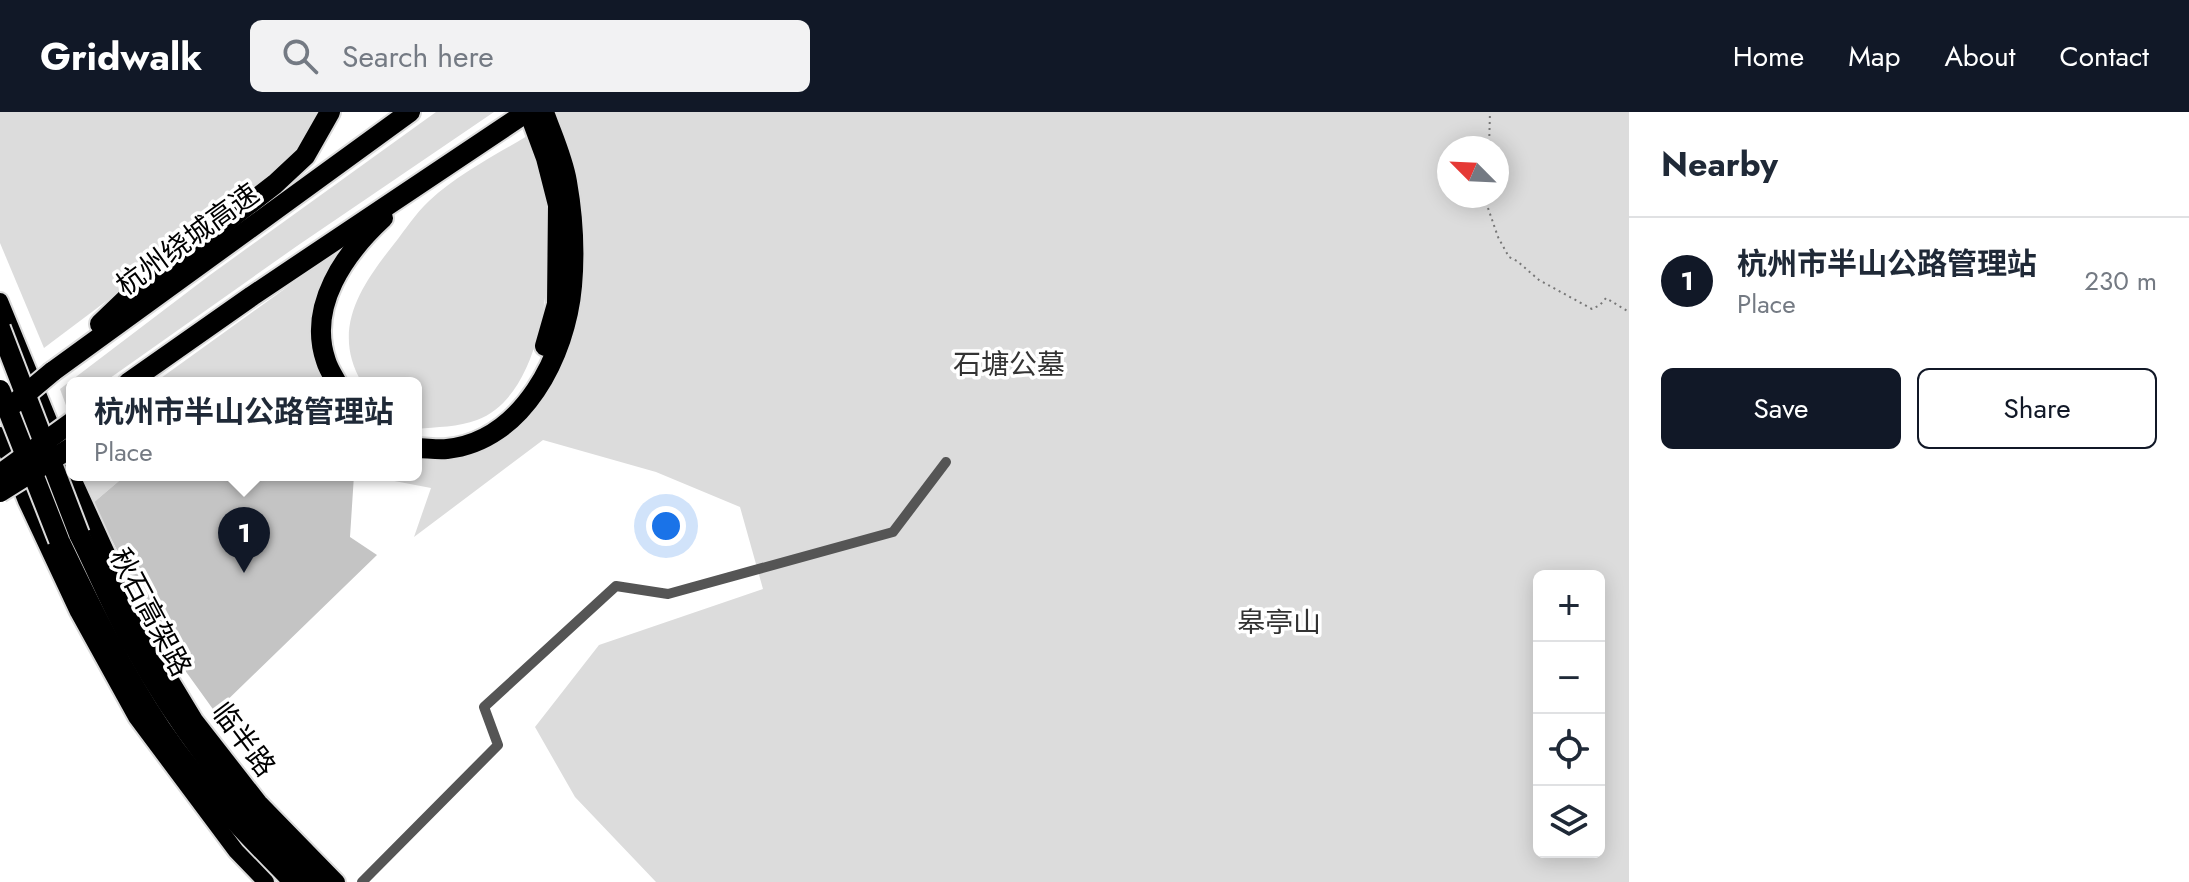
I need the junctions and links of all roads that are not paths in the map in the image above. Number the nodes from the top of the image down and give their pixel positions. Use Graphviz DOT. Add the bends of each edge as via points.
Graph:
graph roads {
  1 [pos="330,112"];
  2 [pos="410,112"];
  3 [pos="528,112"];
  4 [pos="544,112"];
  5 [pos="431,174"];
  6 [pos="0,301"];
  7 [pos="0,312"];
  8 [pos="0,328"];
  9 [pos="14,363"];
  10 [pos="52,372"];
  11 [pos="137,377"];
  12 [pos="334,377"];
  13 [pos="0,390"];
  14 [pos="0,416"];
  15 [pos="66,426"];
  16 [pos="0,435"];
  17 [pos="422,437"];
  18 [pos="422,448"];
  19 [pos="66,451"];
  20 [pos="66,462"];
  21 [pos="946,462"];
  22 [pos="0,474"];
  23 [pos="74,481"];
  24 [pos="0,492"];
  25 [pos="266,882"];
  26 [pos="294,882"];
  27 [pos="318,882"];
  28 [pos="337,882"];
  29 [pos="362,882"];
  1 -- 10 [label="highway" via="305,156 125,300"];
  2 -- 10 [label="highway, 杭州绕城高速"];
  3 -- 5 [label="highway"];
  3 -- 17 [label="highway" via="558,205 557,304 544,351 500,413 478,428"];
  4 -- 18 [label="highway" via="561,154 574,246 572,288 557,349 522,410 497,431 446,449"];
  5 -- 11 [label="highway"];
  5 -- 12 [label="highway" via="369,231 332,283 320,320 325,360"];
  6 -- 20 [label="main road, 临半路"];
  7 -- 9 [label="highway, bridge"];
  8 -- 9 [label="highway, 秋石高架路, bridge"];
  9 -- 27 [label="highway, 秋石高架路, bridge" via="79,534 131,643 227,786"];
  10 -- 14 [label="highway, 杭州绕城高速, bridge"];
  13 -- 26 [label="highway, 秋石高架路, bridge" via="59,540 115,654 214,799"];
  15 -- 22 [label="highway, bridge"];
  16 -- 25 [label="main road" via="78,612 136,717 236,851"];
  19 -- 24 [label="highway, bridge"];
  21 -- 29 [label="street" via="893,532 668,594 616,586 484,707 498,745"];
  23 -- 28 [label="main road, 临半路" via="146,639 195,720 259,802"];
}
